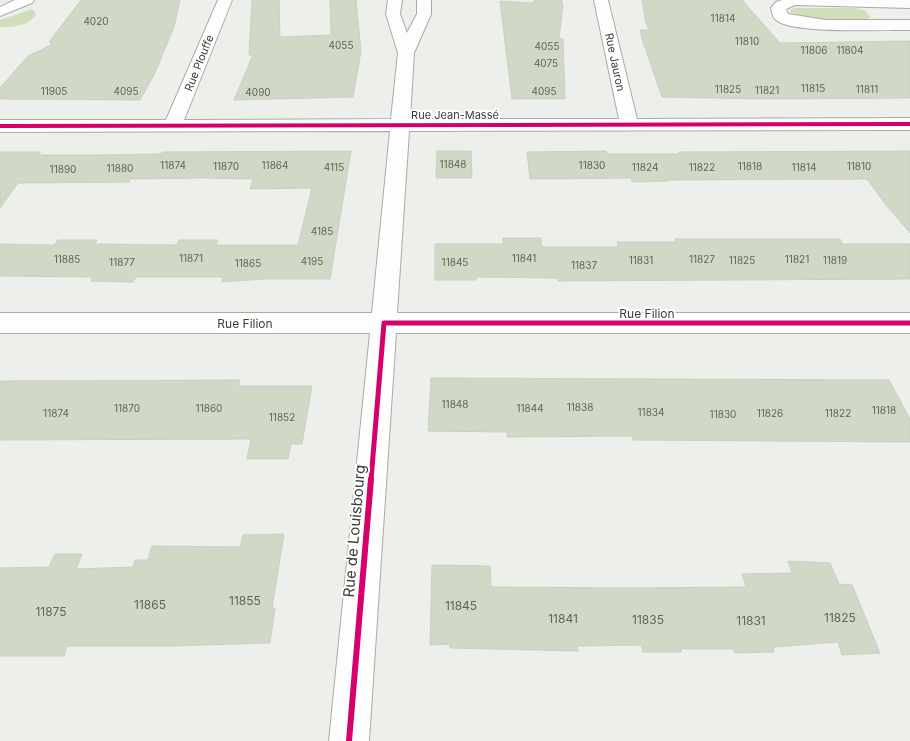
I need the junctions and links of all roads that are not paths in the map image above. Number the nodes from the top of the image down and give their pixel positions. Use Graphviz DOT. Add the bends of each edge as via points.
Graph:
graph roads {
  1 [pos="27,0"];
  2 [pos="225,0"];
  3 [pos="395,0"];
  4 [pos="424,0"];
  5 [pos="601,0"];
  6 [pos="877,2"];
  7 [pos="910,4"];
  8 [pos="0,12"];
  9 [pos="910,19"];
  10 [pos="910,25"];
  11 [pos="406,53"];
  12 [pos="629,124"];
  13 [pos="910,124"];
  14 [pos="174,125"];
  15 [pos="0,126"];
  16 [pos="400,126"];
  17 [pos="0,323"];
  18 [pos="384,323"];
  19 [pos="910,323"];
  20 [pos="349,741"];
  1 -- 8 [label="street"];
  2 -- 14 [label="street, Rue Plouffe"];
  3 -- 11 [label="street, Rue de Louisbourg" via="393,14"];
  4 -- 11 [label="street, Rue de Louisbourg" via="424,14"];
  5 -- 12 [label="street, Rue Jauron"];
  6 -- 7 [label="street"];
  6 -- 9 [label="street"];
  6 -- 10 [label="street" via="794,2 778,8 781,17 800,22"];
  11 -- 16 [label="street, Rue de Louisbourg"];
  12 -- 13 [label="street, Rue Jean-Massé"];
  12 -- 16 [label="street, Rue Jean-Massé"];
  14 -- 15 [label="street, Rue Jean-Massé"];
  14 -- 16 [label="street, Rue Jean-Massé"];
  16 -- 18 [label="street, Rue de Louisbourg"];
  17 -- 18 [label="street, Rue Filion"];
  18 -- 19 [label="street, Rue Filion"];
  18 -- 20 [label="street, Rue de Louisbourg"];
}
